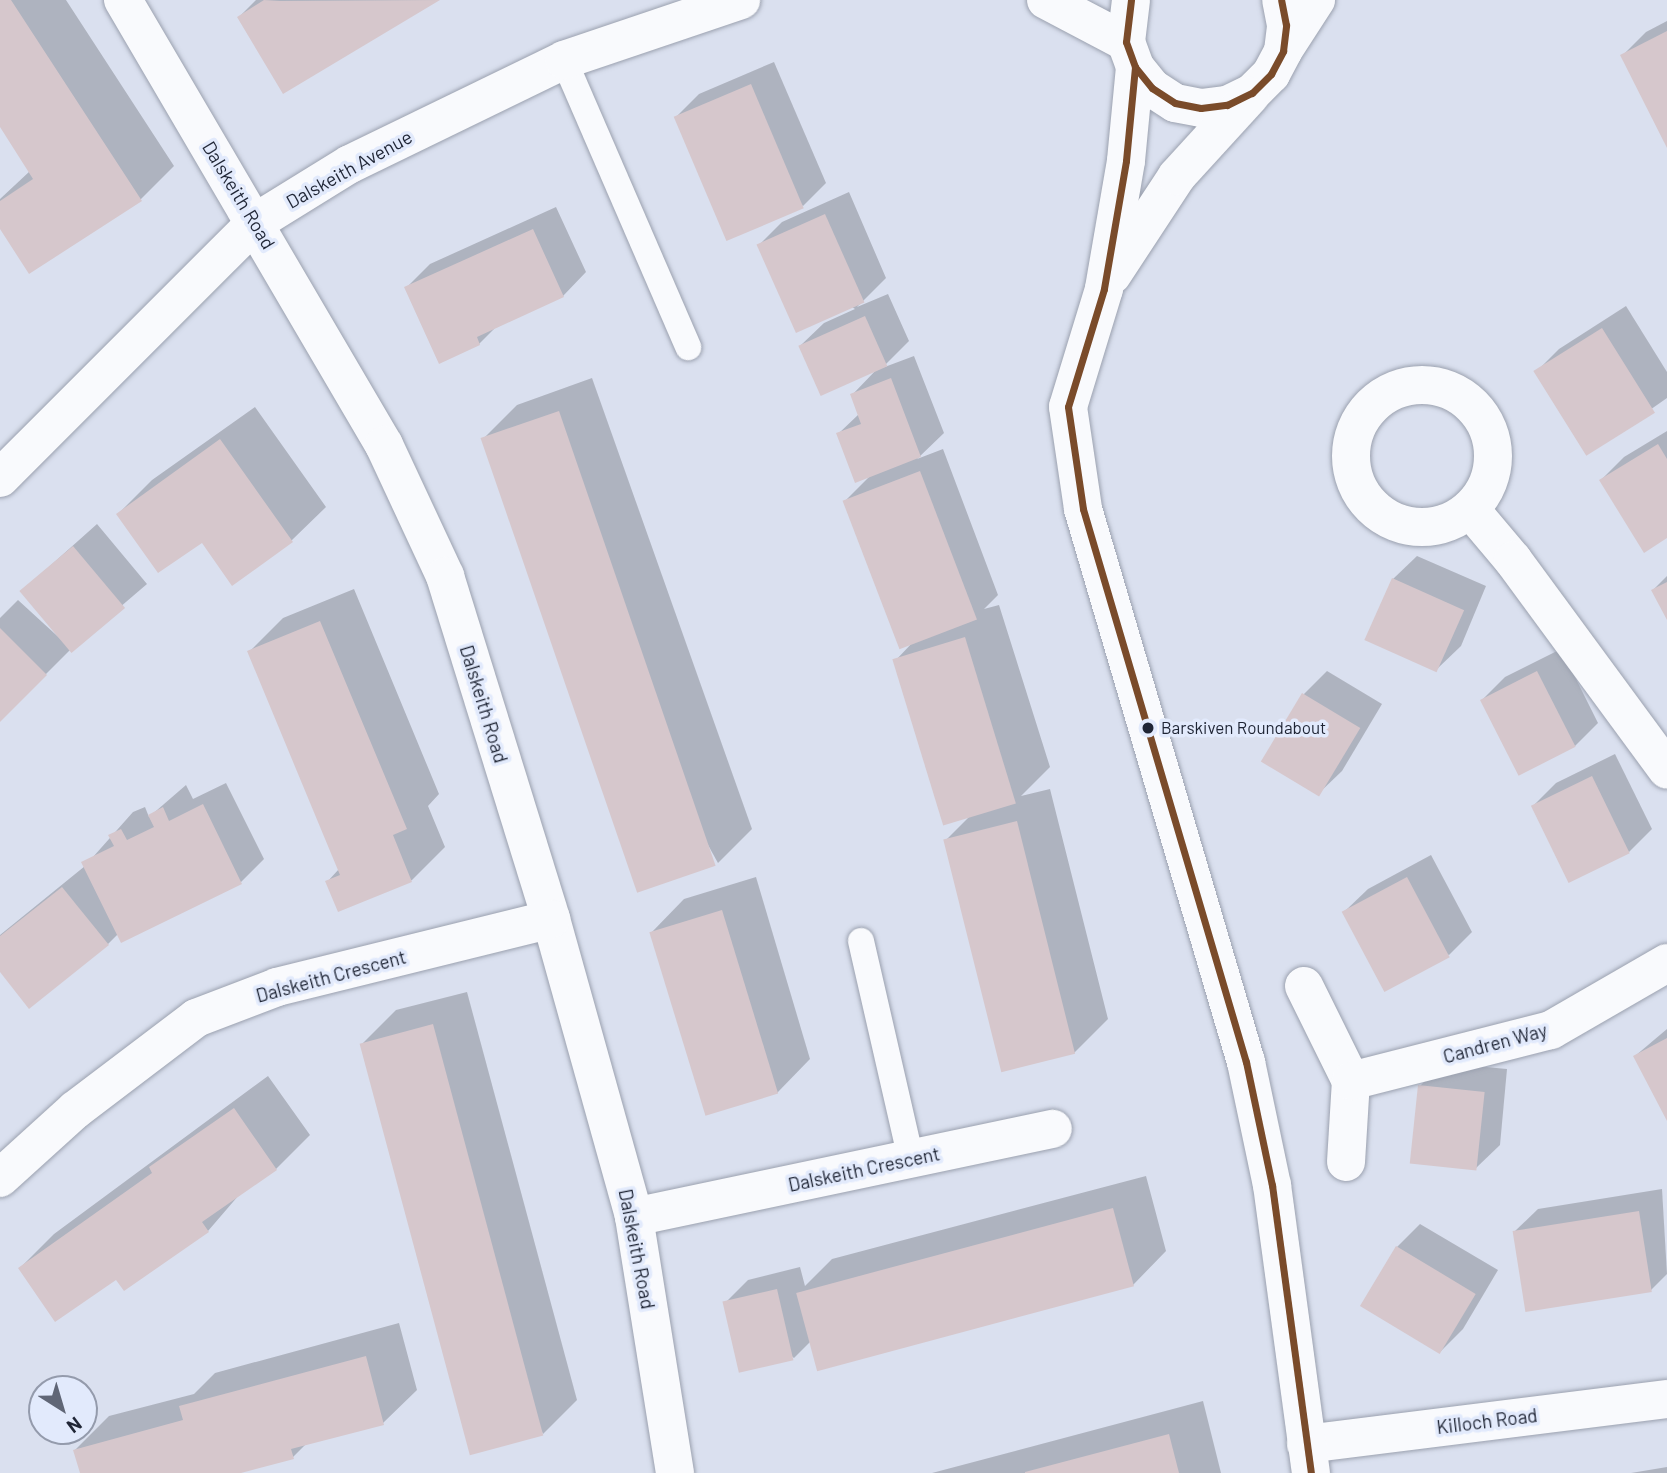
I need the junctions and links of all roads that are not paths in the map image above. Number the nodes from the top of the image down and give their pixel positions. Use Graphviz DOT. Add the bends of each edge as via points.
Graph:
graph roads {
  1 [pos="123,0"];
  2 [pos="741,0"];
  3 [pos="1046,0"];
  4 [pos="1131,0"];
  5 [pos="1281,0"];
  6 [pos="1316,0"];
  7 [pos="1283,51"];
  8 [pos="1130,55"];
  9 [pos="564,60"];
  10 [pos="1256,89"];
  11 [pos="256,222"];
  12 [pos="1104,289"];
  13 [pos="688,347"];
  14 [pos="0,478"];
  15 [pos="1470,509"];
  16 [pos="1667,771"];
  17 [pos="551,919"];
  18 [pos="861,941"];
  19 [pos="1667,963"];
  20 [pos="1304,986"];
  21 [pos="1351,1081"];
  22 [pos="1053,1129"];
  23 [pos="911,1159"];
  24 [pos="1346,1162"];
  25 [pos="0,1178"];
  26 [pos="634,1217"];
  27 [pos="1667,1399"];
  28 [pos="1308,1458"];
  29 [pos="670,1472"];
  1 -- 11 [label="street, Dalskeith Road"];
  2 -- 9 [label="street, Dalskeith Avenue"];
  3 -- 8 [label="street"];
  4 -- 8 [label="street" via="1125,15"];
  5 -- 7 [label="street" via="1286,24"];
  6 -- 7 [label="street"];
  7 -- 10 [label="street" via="1271,75"];
  8 -- 10 [label="street" via="1152,88 1175,103 1201,108 1227,105"];
  8 -- 12 [label="street" via="1126,161"];
  9 -- 11 [label="street, Dalskeith Avenue" via="350,164"];
  9 -- 13 [label="lane"];
  10 -- 12 [label="street" via="1177,176"];
  11 -- 14 [label="street, Dalskeith Avenue"];
  11 -- 17 [label="street, Dalskeith Road" via="384,445 445,576"];
  12 -- 28 [label="street" via="1068,407 1083,509 1246,1062 1272,1185"];
  15 -- 16 [label="street" via="1521,571"];
  17 -- 25 [label="street, Dalskeith Crescent" via="277,987 196,1018 75,1110"];
  17 -- 26 [label="street, Dalskeith Road"];
  18 -- 23 [label="lane"];
  19 -- 21 [label="street, Candren Way" via="1551,1030"];
  20 -- 21 [label="street"];
  21 -- 24 [label="street"];
  22 -- 23 [label="street, Dalskeith Crescent"];
  23 -- 26 [label="street, Dalskeith Crescent"];
  26 -- 29 [label="street, Dalskeith Road"];
  27 -- 28 [label="street, Killoch Road"];
}
